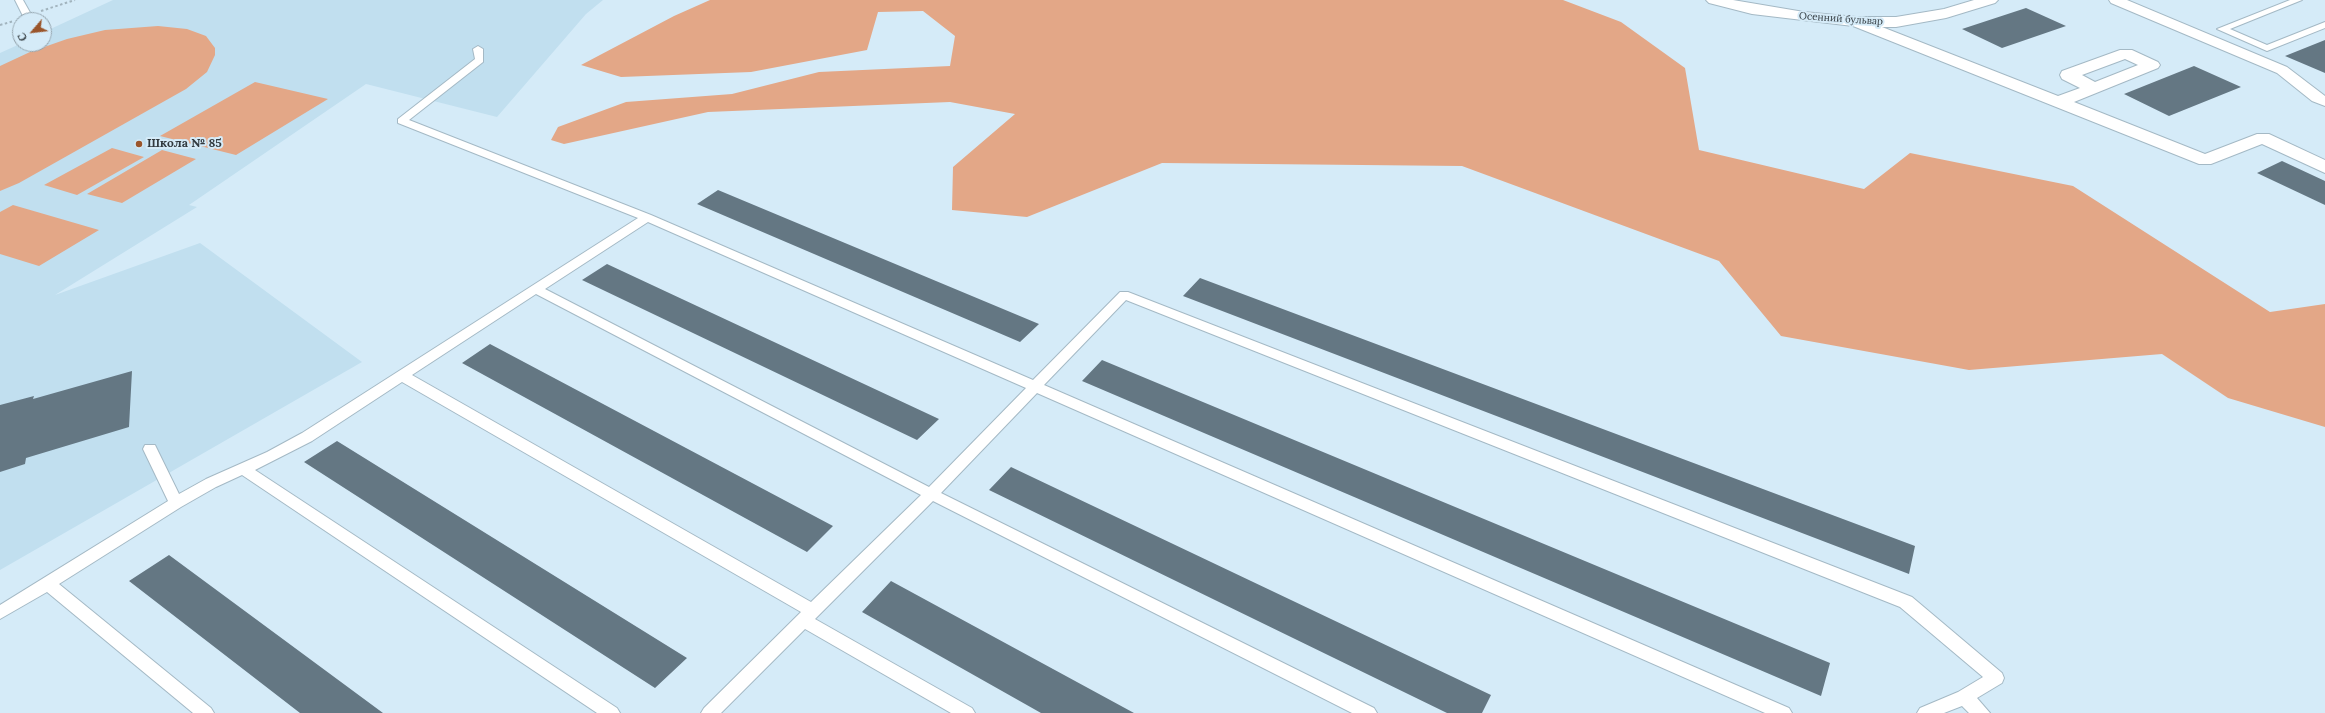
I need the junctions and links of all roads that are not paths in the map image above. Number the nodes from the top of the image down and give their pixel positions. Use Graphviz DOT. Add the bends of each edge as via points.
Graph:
graph roads {
  1 [pos="20,0"];
  2 [pos="1714,0"];
  3 [pos="1990,0"];
  4 [pos="2116,0"];
  5 [pos="2298,0"];
  6 [pos="25,12"];
  7 [pos="1856,22"];
  8 [pos="2325,25"];
  9 [pos="478,48"];
  10 [pos="2094,88"];
  11 [pos="2058,102"];
  12 [pos="2325,102"];
  13 [pos="2325,166"];
  14 [pos="647,217"];
  15 [pos="536,289"];
  16 [pos="402,376"];
  17 [pos="1035,386"];
  18 [pos="150,449"];
  19 [pos="243,469"];
  20 [pos="931,494"];
  21 [pos="176,503"];
  22 [pos="48,584"];
  23 [pos="0,613"];
  24 [pos="809,615"];
  25 [pos="1964,697"];
  26 [pos="205,713"];
  27 [pos="611,713"];
  28 [pos="710,713"];
  29 [pos="966,713"];
  30 [pos="1368,713"];
  31 [pos="1783,713"];
  32 [pos="1926,713"];
  33 [pos="1981,713"];
  1 -- 6 [label="lane"];
  2 -- 7 [label="street, Осенний бульвар" via="1752,9"];
  3 -- 7 [label="street, Осенний бульвар" via="1946,13 1896,22"];
  4 -- 12 [label="street" via="2282,70"];
  5 -- 8 [label="lane" via="2222,29 2268,48"];
  7 -- 11 [label="street"];
  9 -- 14 [label="lane" via="480,60 402,121"];
  10 -- 11 [label="street"];
  11 -- 13 [label="street" via="2205,160 2263,138"];
  14 -- 15 [label="lane"];
  14 -- 17 [label="lane"];
  15 -- 16 [label="lane"];
  15 -- 20 [label="lane"];
  16 -- 19 [label="lane" via="307,437"];
  16 -- 24 [label="lane"];
  17 -- 20 [label="lane"];
  17 -- 25 [label="lane" via="1124,295 1906,602 1996,678"];
  17 -- 31 [label="lane"];
  18 -- 21 [label="lane"];
  19 -- 21 [label="lane"];
  19 -- 27 [label="lane"];
  20 -- 24 [label="lane"];
  20 -- 30 [label="lane"];
  21 -- 22 [label="lane"];
  22 -- 23 [label="lane"];
  22 -- 26 [label="lane"];
  24 -- 28 [label="lane"];
  24 -- 29 [label="lane"];
  25 -- 32 [label="lane"];
  25 -- 33 [label="lane"];
}
